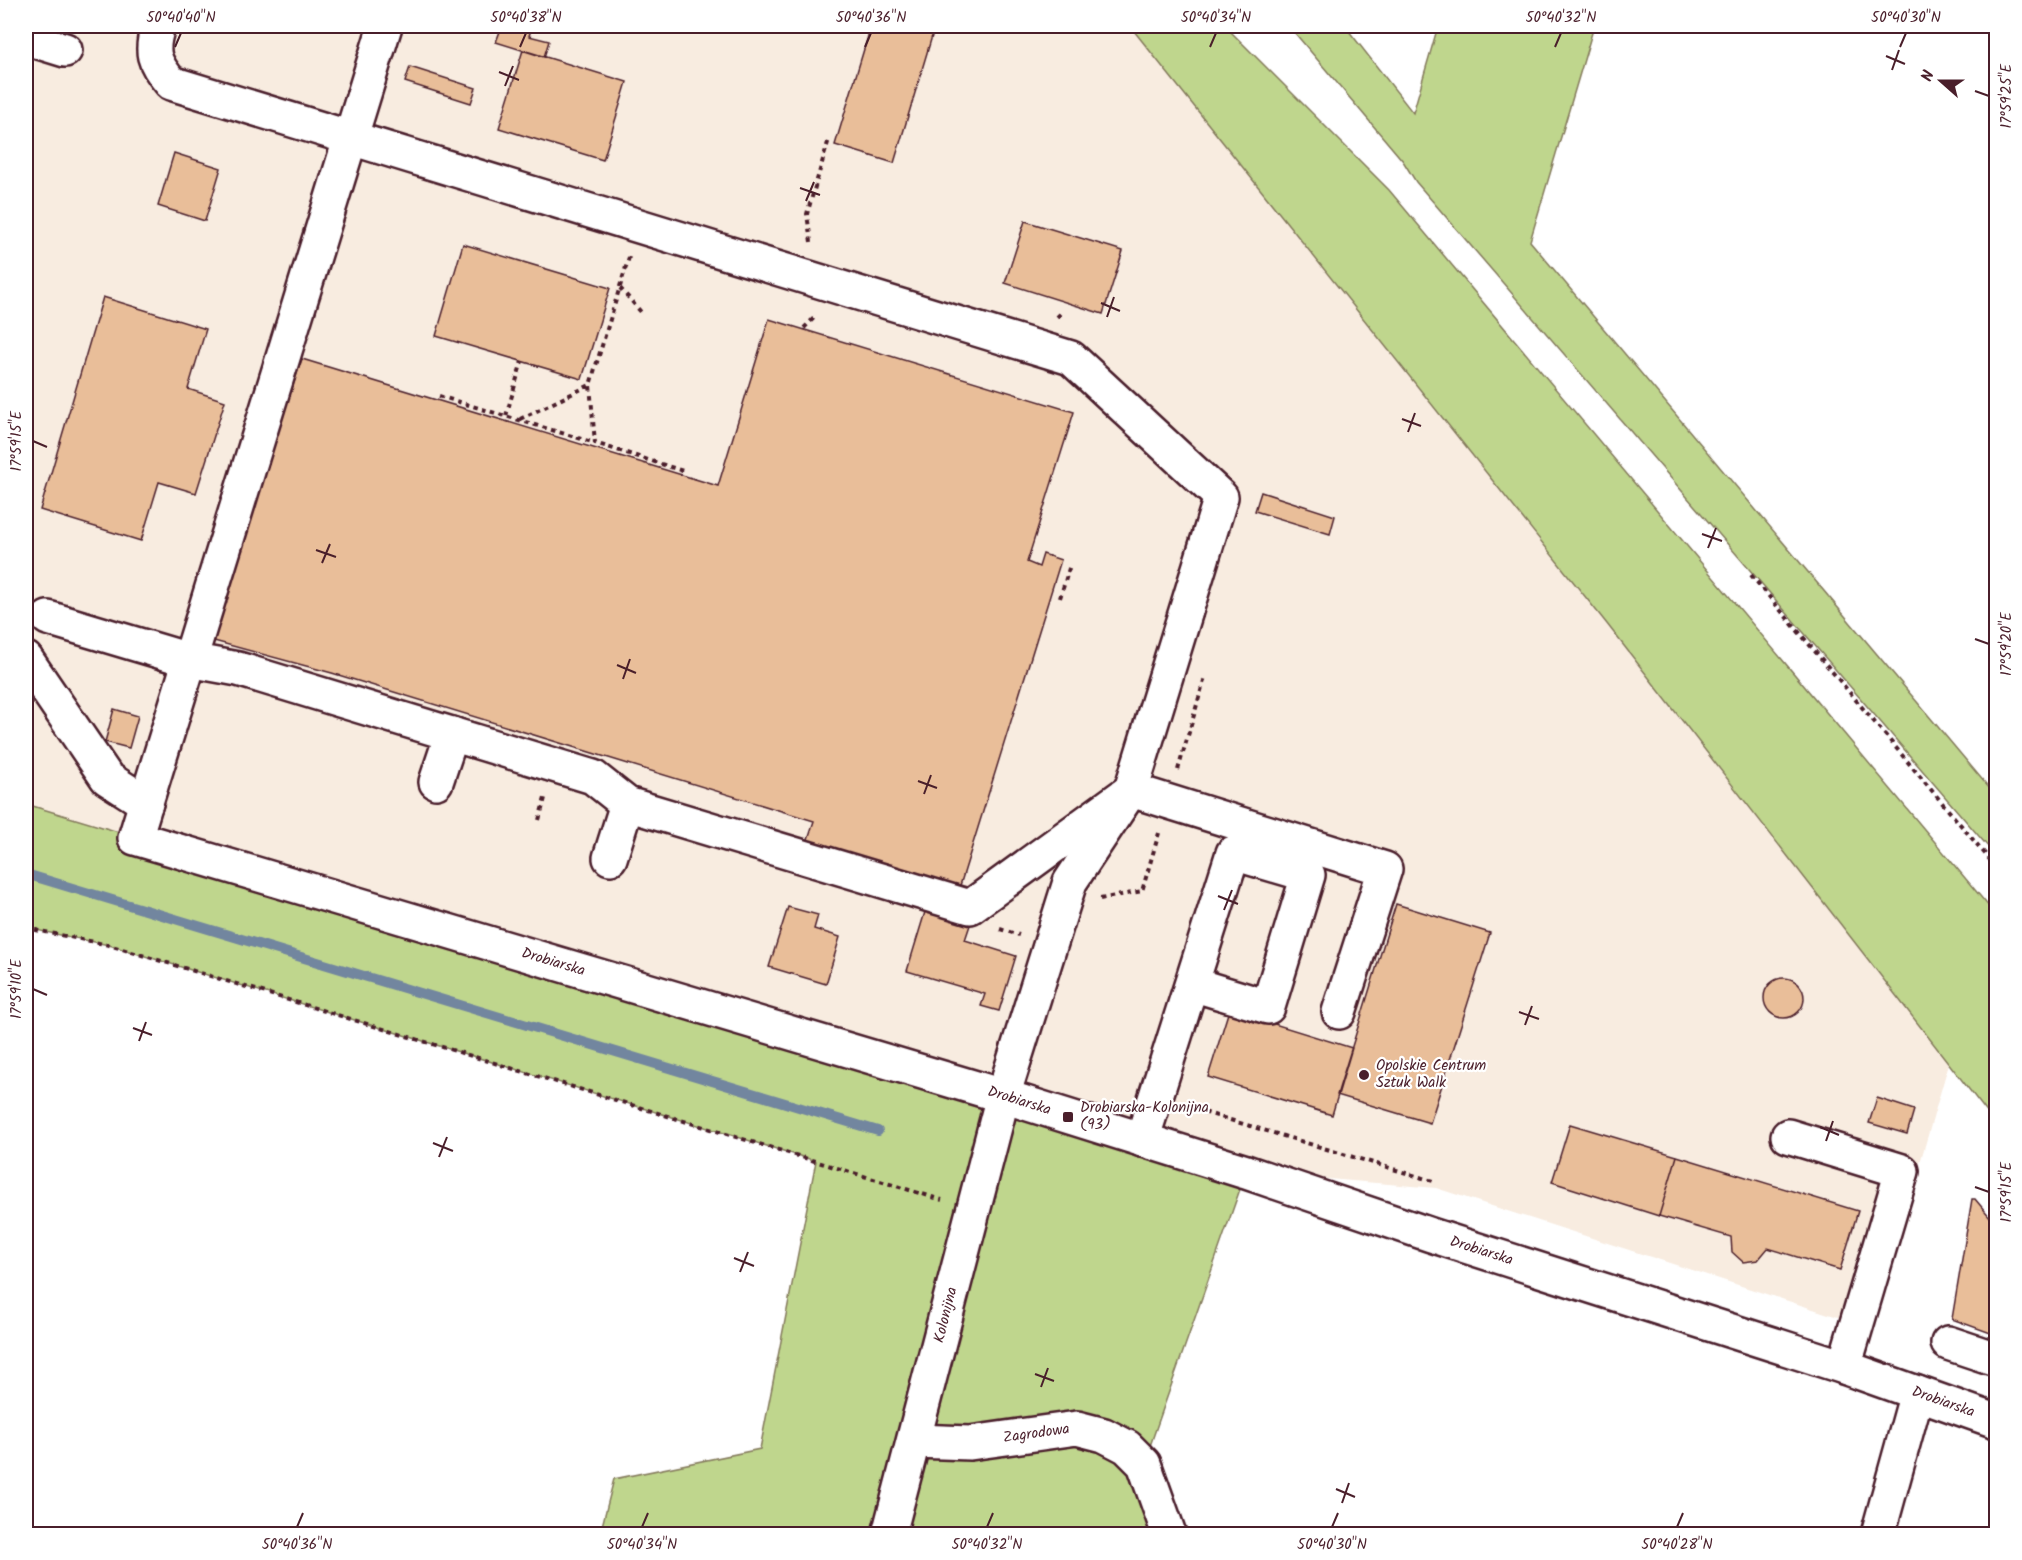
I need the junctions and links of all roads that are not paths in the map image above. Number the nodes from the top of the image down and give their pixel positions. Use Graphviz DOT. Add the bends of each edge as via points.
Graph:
graph roads {
  1 [pos="158,26"];
  2 [pos="385,26"];
  3 [pos="26,38"];
  4 [pos="65,50"];
  5 [pos="350,138"];
  6 [pos="48,618"];
  7 [pos="26,659"];
  8 [pos="189,660"];
  9 [pos="452,734"];
  10 [pos="436,782"];
  11 [pos="1131,790"];
  12 [pos="146,803"];
  13 [pos="627,804"];
  14 [pos="610,858"];
  15 [pos="1192,984"];
  16 [pos="1339,1012"];
  17 [pos="1003,1096"];
  18 [pos="1788,1136"];
  19 [pos="1143,1140"];
  20 [pos="1948,1343"];
  21 [pos="1996,1359"];
  22 [pos="1844,1367"];
  23 [pos="1917,1393"];
  24 [pos="1996,1421"];
  25 [pos="914,1441"];
  26 [pos="1883,1533"];
  27 [pos="889,1534"];
  28 [pos="1169,1534"];
  1 -- 5 [label="street" via="152,46 158,68 171,83"];
  2 -- 5 [label="street"];
  3 -- 4 [label="street"];
  5 -- 8 [label="street"];
  5 -- 11 [label="street, Kolonijna" via="1071,358 1221,497"];
  6 -- 8 [label="street"];
  7 -- 12 [label="street" via="107,778"];
  8 -- 9 [label="street" via="238,669"];
  8 -- 12 [label="street"];
  9 -- 10 [label="street"];
  9 -- 13 [label="street" via="593,777"];
  11 -- 13 [label="street" via="970,907"];
  11 -- 16 [label="street" via="1385,869"];
  11 -- 17 [label="street, Kolonijna" via="1070,882"];
  12 -- 17 [label="street, Drobiarska" via="135,838"];
  13 -- 14 [label="street"];
  15 -- 15 [label="street" via="1233,853 1308,875 1268,1006"];
  15 -- 19 [label="street"];
  17 -- 19 [label="street, Drobiarska"];
  17 -- 25 [label="street, Kolonijna"];
  18 -- 22 [label="street" via="1902,1171"];
  19 -- 22 [label="street, Drobiarska"];
  20 -- 21 [label="street"];
  22 -- 23 [label="street, Drobiarska"];
  23 -- 24 [label="street, Drobiarska"];
  23 -- 26 [label="street"];
  25 -- 27 [label="street, Kolonijna"];
  25 -- 28 [label="street, Zagrodowa" via="970,1443 1077,1428 1104,1435 1127,1447 1144,1464"];
}
